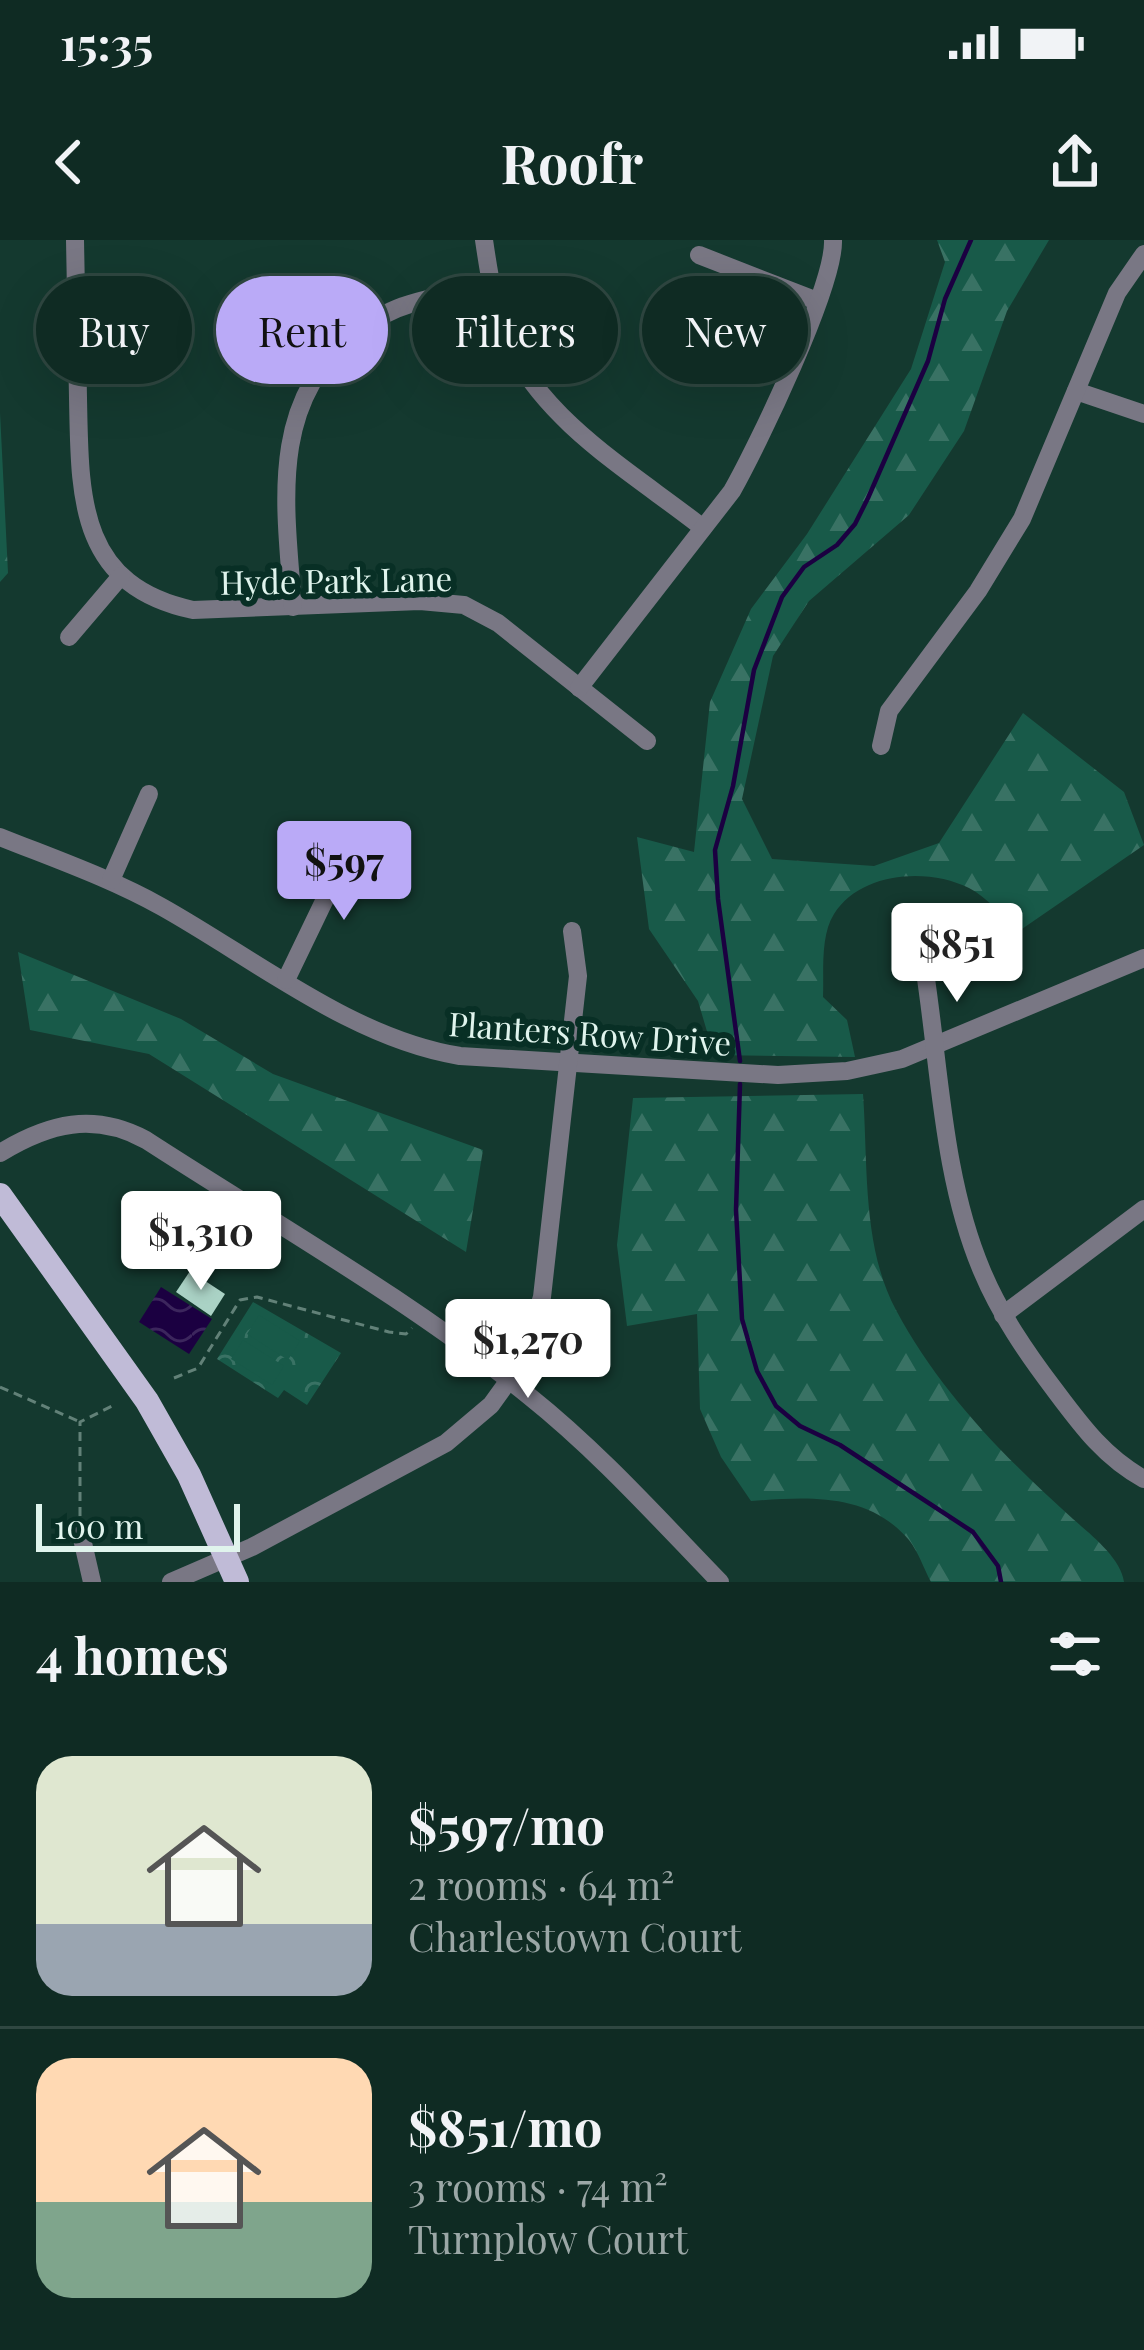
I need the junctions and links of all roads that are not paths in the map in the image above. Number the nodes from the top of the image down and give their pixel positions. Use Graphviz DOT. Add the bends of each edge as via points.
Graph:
graph roads {
  1 [pos="75,240"];
  2 [pos="484,240"];
  3 [pos="833,240"];
  4 [pos="1144,254"];
  5 [pos="699,256"];
  6 [pos="489,276"];
  7 [pos="817,301"];
  8 [pos="310,384"];
  9 [pos="535,384"];
  10 [pos="1076,392"];
  11 [pos="1144,414"];
  12 [pos="704,528"];
  13 [pos="122,576"];
  14 [pos="293,607"];
  15 [pos="69,637"];
  16 [pos="580,688"];
  17 [pos="647,741"];
  18 [pos="881,746"];
  19 [pos="149,794"];
  20 [pos="0,837"];
  21 [pos="353,841"];
  22 [pos="111,880"];
  23 [pos="572,931"];
  24 [pos="1144,958"];
  25 [pos="925,972"];
  26 [pos="286,980"];
  27 [pos="936,1046"];
  28 [pos="568,1062"];
  29 [pos="0,1154"];
  30 [pos="0,1195"];
  31 [pos="1144,1209"];
  32 [pos="1003,1316"];
  33 [pos="509,1381"];
  34 [pos="1144,1479"];
  35 [pos="80,1529"];
  36 [pos="232,1570"];
  37 [pos="92,1582"];
  38 [pos="171,1582"];
  39 [pos="720,1582"];
  1 -- 13 [label="street, Hyde Park Lane" via="82,506 100,550"];
  2 -- 6 [label="street"];
  3 -- 7 [label="street"];
  4 -- 10 [label="street" via="1117,293"];
  5 -- 7 [label="street"];
  7 -- 12 [label="street" via="753,455"];
  8 -- 14 [label="street" via="286,461"];
  9 -- 12 [label="street" via="585,435"];
  10 -- 11 [label="street"];
  10 -- 18 [label="street" via="1009,543 889,711"];
  12 -- 16 [label="street"];
  13 -- 14 [label="street, Hyde Park Lane" via="149,596 193,610"];
  13 -- 15 [label="street"];
  14 -- 16 [label="street, Hyde Park Lane" via="464,605"];
  16 -- 17 [label="street, Hyde Park Lane"];
  19 -- 22 [label="street"];
  20 -- 22 [label="street, Planters Row Drive"];
  21 -- 26 [label="street"];
  22 -- 26 [label="street, Planters Row Drive"];
  23 -- 28 [label="street" via="578,976"];
  24 -- 27 [label="street, Planters Row Drive"];
  25 -- 27 [label="street"];
  26 -- 28 [label="street, Planters Row Drive" via="418,1047"];
  27 -- 28 [label="street, Planters Row Drive" via="814,1074"];
  27 -- 32 [label="street" via="963,1215"];
  28 -- 33 [label="street" via="542,1297"];
  29 -- 33 [label="street" via="60,1125 127,1130"];
  30 -- 36 [label="main road" via="147,1401"];
  31 -- 32 [label="street"];
  32 -- 34 [label="street" via="1086,1432"];
  33 -- 36 [label="street" via="446,1443"];
  33 -- 39 [label="street"];
  35 -- 37 [label="street"];
  36 -- 38 [label="street"];
}
